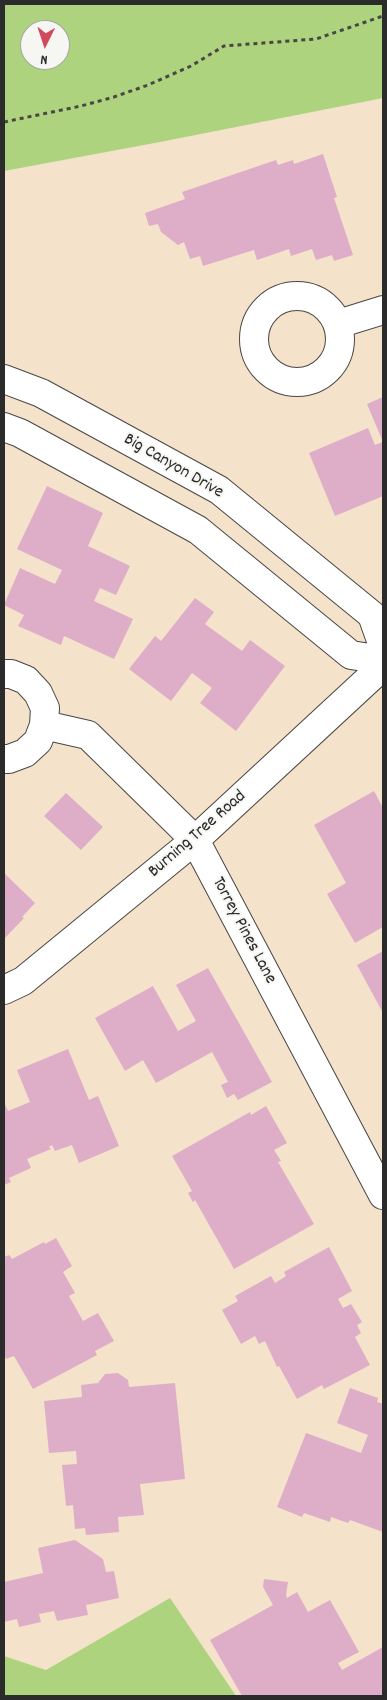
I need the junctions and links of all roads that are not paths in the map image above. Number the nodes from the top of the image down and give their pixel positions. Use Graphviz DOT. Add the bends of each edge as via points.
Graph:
graph roads {
  1 [pos="383,310"];
  2 [pos="338,324"];
  3 [pos="4,379"];
  4 [pos="4,427"];
  5 [pos="383,646"];
  6 [pos="383,660"];
  7 [pos="383,666"];
  8 [pos="4,674"];
  9 [pos="44,726"];
  10 [pos="4,759"];
  11 [pos="195,840"];
  12 [pos="4,990"];
  13 [pos="383,1195"];
  1 -- 2 [label="street"];
  3 -- 5 [label="street, Big Canyon Drive" via="40,393 219,490 372,615"];
  4 -- 6 [label="street" via="198,530 351,655"];
  7 -- 11 [label="street, Burning Tree Road"];
  8 -- 9 [label="street" via="26,680 38,693 45,708"];
  9 -- 10 [label="street" via="38,741 26,753"];
  9 -- 11 [label="street, Torrey Pines Lane" via="88,734"];
  11 -- 12 [label="street, Burning Tree Road" via="23,981"];
  11 -- 13 [label="street, Torrey Pines Lane"];
}
